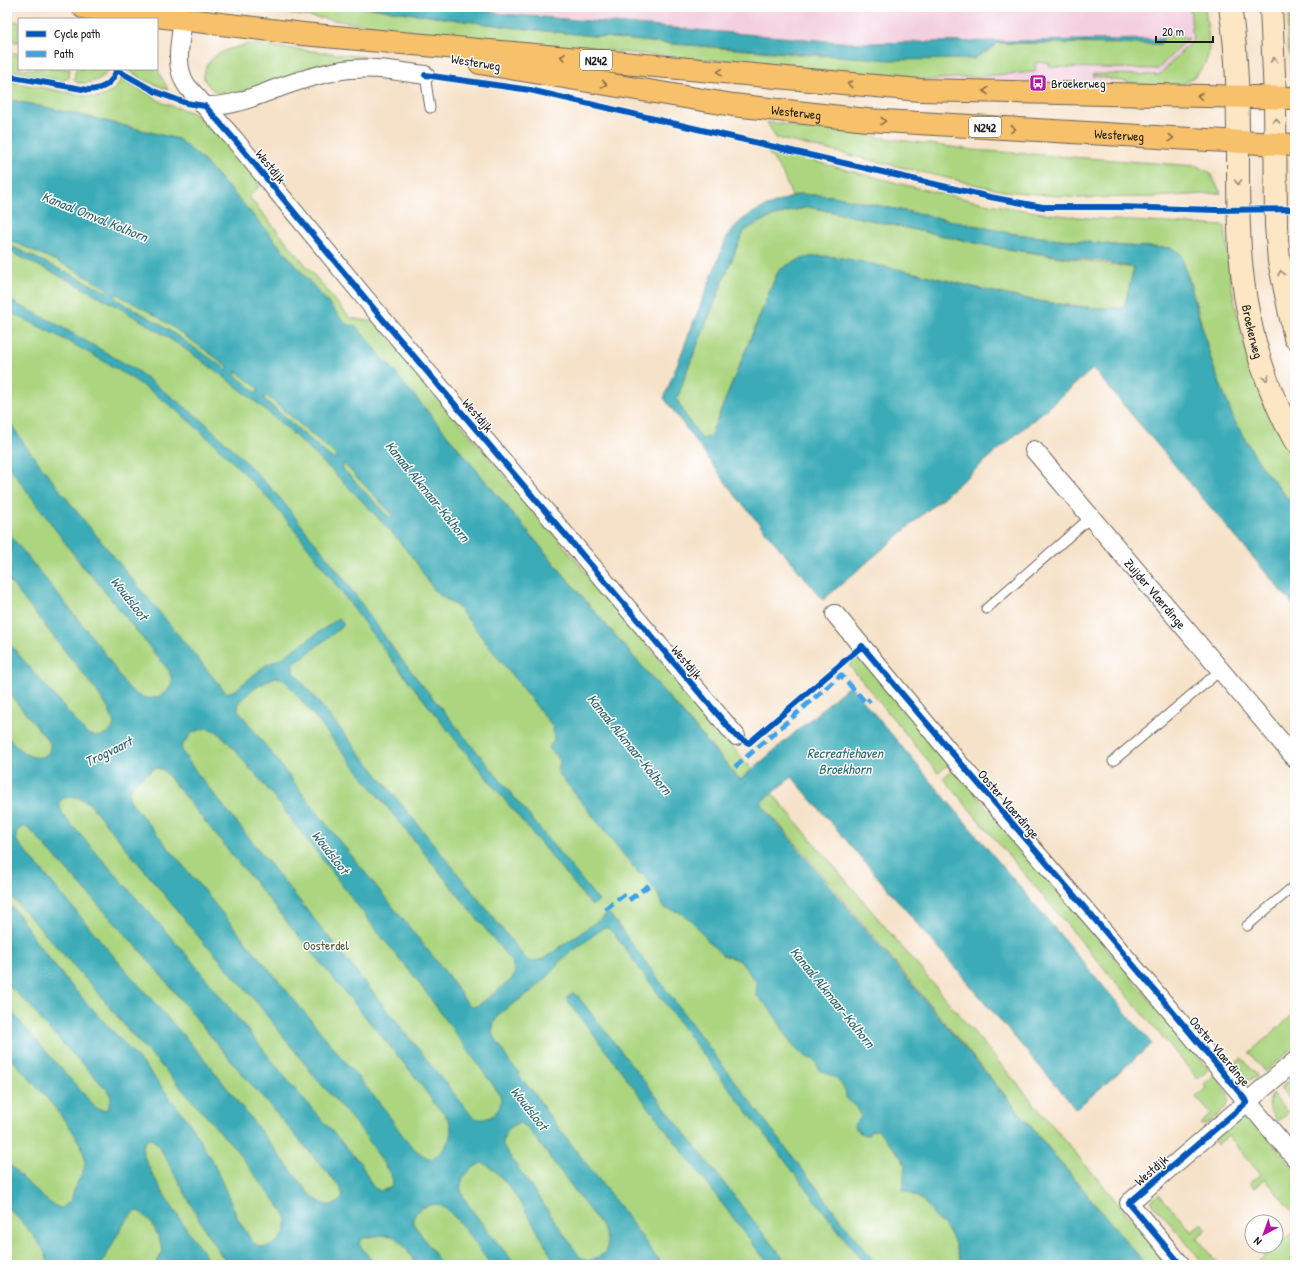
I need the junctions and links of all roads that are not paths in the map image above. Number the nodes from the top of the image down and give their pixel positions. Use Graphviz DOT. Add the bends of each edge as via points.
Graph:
graph roads {
  1 [pos="83,7"];
  2 [pos="1230,7"];
  3 [pos="1272,7"];
  4 [pos="183,18"];
  5 [pos="303,34"];
  6 [pos="425,75"];
  7 [pos="1239,97"];
  8 [pos="1285,98"];
  9 [pos="205,106"];
  10 [pos="430,108"];
  11 [pos="1238,142"];
  12 [pos="1285,145"];
  13 [pos="1295,338"];
  14 [pos="1295,441"];
  15 [pos="1034,450"];
  16 [pos="1091,517"];
  17 [pos="986,609"];
  18 [pos="835,614"];
  19 [pos="1221,670"];
  20 [pos="736,736"];
  21 [pos="1295,758"];
  22 [pos="1113,761"];
  23 [pos="1295,885"];
  24 [pos="1247,926"];
  25 [pos="1295,1061"];
  26 [pos="1247,1102"];
  27 [pos="1295,1158"];
  28 [pos="1181,1265"];
  1 -- 4 [label="main road, Westerweg / N242"];
  2 -- 7 [label="street, Broekerweg"];
  8 -- 3 [label="street, one-way"];
  4 -- 5 [label="main road, Westerweg / N242"];
  4 -- 9 [label="street, Westdijk" via="179,69 187,86"];
  7 -- 5 [label="main road, Westerweg / N242, one-way" via="920,90"];
  5 -- 11 [label="main road, Westerweg / N242, one-way" via="733,105 867,120"];
  6 -- 9 [label="street" via="381,69 338,71 279,87 228,106"];
  6 -- 10 [label="lane"];
  7 -- 8 [label="main road, Westerweg / N242"];
  7 -- 11 [label="street, Broekerweg"];
  12 -- 8 [label="street, one-way"];
  9 -- 20 [label="street, Westdijk"];
  11 -- 12 [label="main road, Westerweg / N242"];
  11 -- 14 [label="street, Broekerweg, one-way" via="1239,229 1249,319 1267,383"];
  13 -- 12 [label="street, one-way" via="1279,261 1276,226"];
  15 -- 16 [label="street, Zuijder Vlaerdinge"];
  16 -- 17 [label="lane"];
  16 -- 19 [label="street, Zuijder Vlaerdinge"];
  18 -- 26 [label="street, Ooster Vlaerdinge"];
  19 -- 21 [label="street, Zuijder Vlaerdinge"];
  19 -- 22 [label="lane"];
  23 -- 24 [label="lane"];
  25 -- 26 [label="street"];
  26 -- 27 [label="street, Ooster Vlaerdinge"];
  26 -- 28 [label="street, Westdijk" via="1130,1203"];
}
